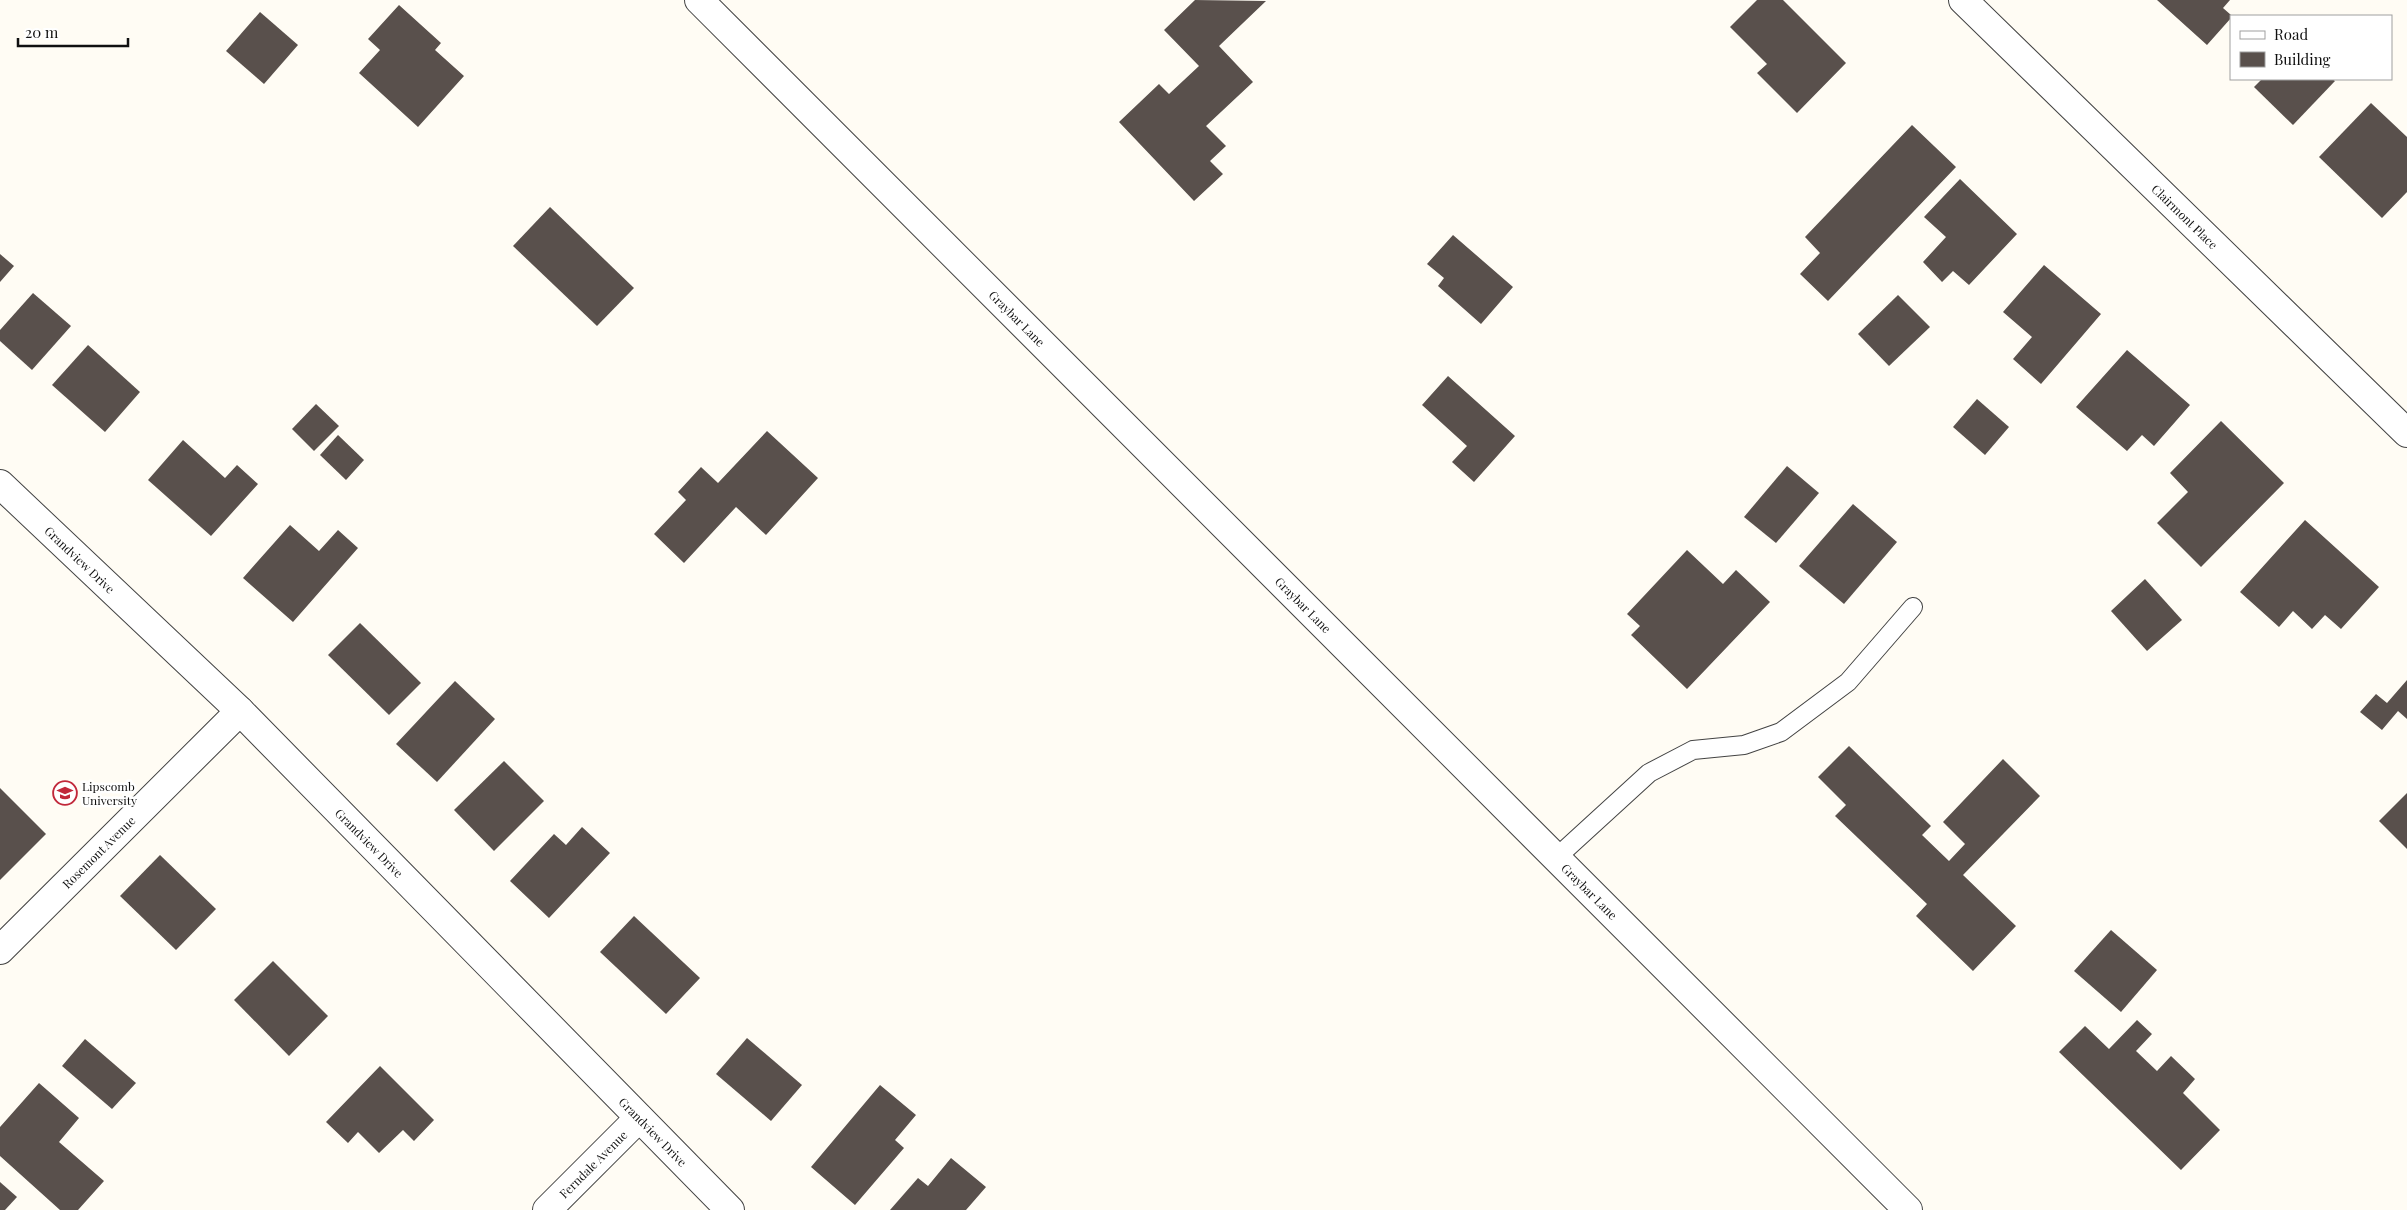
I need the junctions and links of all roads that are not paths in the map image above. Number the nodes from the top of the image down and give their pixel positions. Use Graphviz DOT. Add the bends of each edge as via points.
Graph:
graph roads {
  1 [pos="699,0"];
  2 [pos="1963,0"];
  3 [pos="2407,433"];
  4 [pos="0,484"];
  5 [pos="1913,607"];
  6 [pos="240,711"];
  7 [pos="1556,858"];
  8 [pos="0,950"];
  9 [pos="639,1118"];
  10 [pos="547,1210"];
  11 [pos="730,1210"];
  12 [pos="1908,1210"];
  1 -- 7 [label="street, Graybar Lane"];
  2 -- 3 [label="street, Clairmont Place"];
  4 -- 6 [label="street, Grandview Drive"];
  5 -- 7 [label="lane" via="1848,682 1781,732 1744,745 1693,750 1649,773"];
  6 -- 8 [label="street, Rosemont Avenue"];
  6 -- 9 [label="street, Grandview Drive"];
  7 -- 12 [label="street, Graybar Lane"];
  9 -- 10 [label="street, Ferndale Avenue"];
  9 -- 11 [label="street, Grandview Drive"];
}
